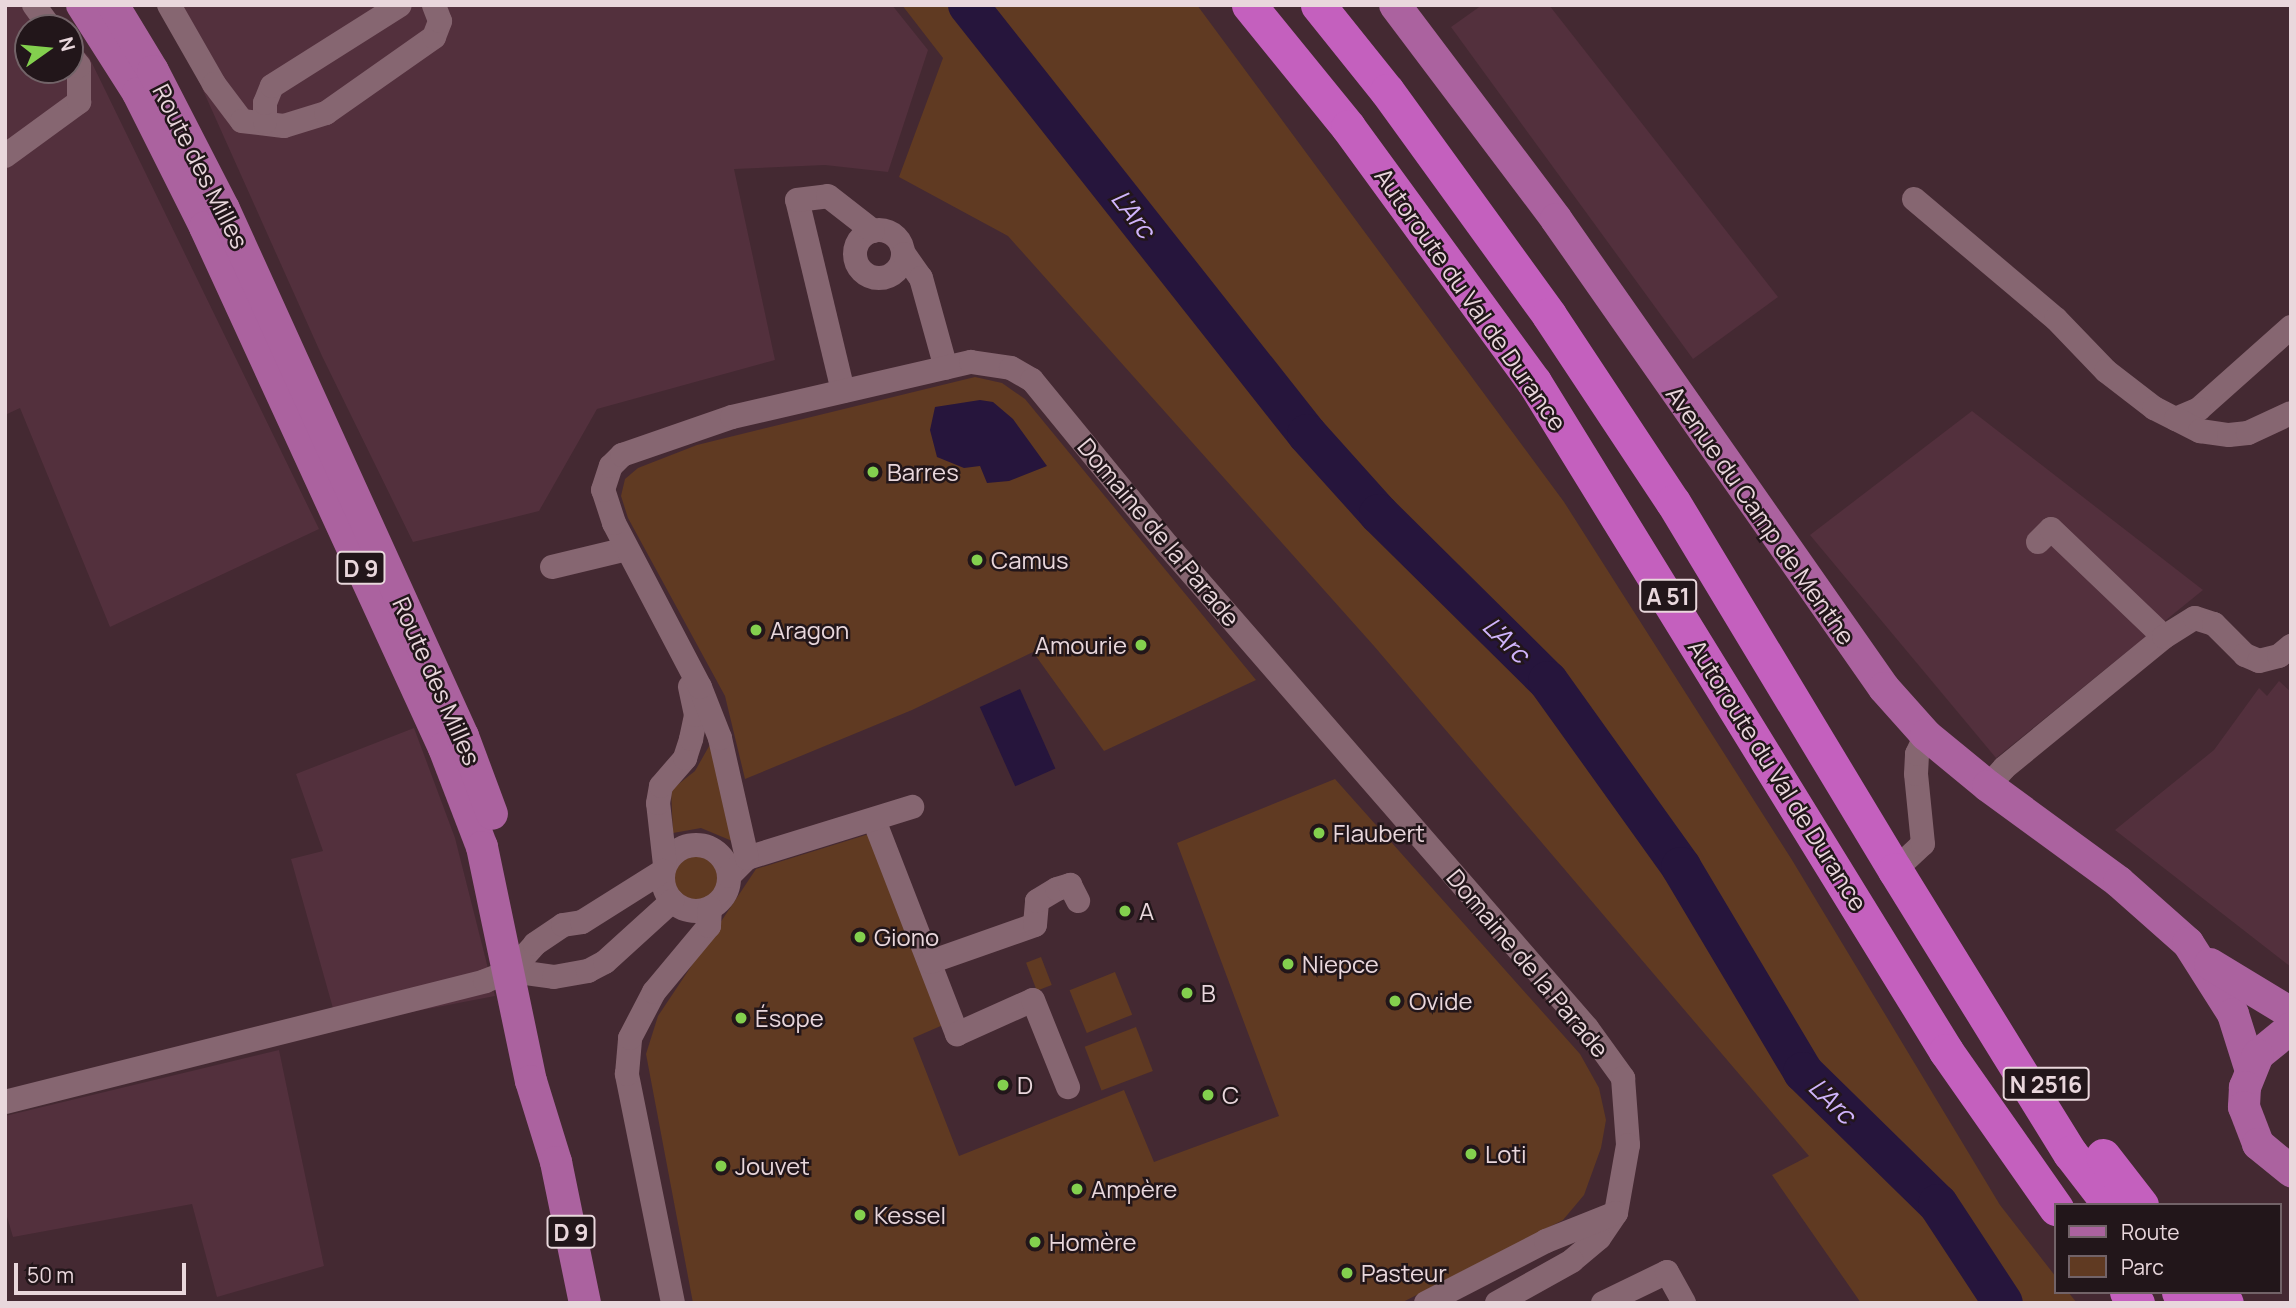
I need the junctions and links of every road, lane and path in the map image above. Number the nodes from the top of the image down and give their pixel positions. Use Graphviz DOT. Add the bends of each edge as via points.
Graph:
graph roads {
  1 [pos="82,5"];
  2 [pos="113,5"];
  3 [pos="169,5"];
  4 [pos="400,5"];
  5 [pos="1249,5"];
  6 [pos="1318,5"];
  7 [pos="1395,5"];
  8 [pos="439,6"];
  9 [pos="79,84"];
  10 [pos="265,122"];
  11 [pos="5,156"];
  12 [pos="1914,199"];
  13 [pos="873,231"];
  14 [pos="904,254"];
  15 [pos="2291,327"];
  16 [pos="946,368"];
  17 [pos="843,391"];
  18 [pos="2291,413"];
  19 [pos="2176,419"];
  20 [pos="2038,542"];
  21 [pos="627,549"];
  22 [pos="552,567"];
  23 [pos="2164,637"];
  24 [pos="2291,646"];
  25 [pos="685,659"];
  26 [pos="1926,735"];
  27 [pos="1988,786"];
  28 [pos="912,807"];
  29 [pos="874,820"];
  30 [pos="747,858"];
  31 [pos="664,868"];
  32 [pos="1895,870"];
  33 [pos="729,876"];
  34 [pos="1077,901"];
  35 [pos="675,904"];
  36 [pos="710,908"];
  37 [pos="690,954"];
  38 [pos="2200,957"];
  39 [pos="930,962"];
  40 [pos="1954,962"];
  41 [pos="524,966"];
  42 [pos="2291,1013"];
  43 [pos="2291,1028"];
  44 [pos="2250,1068"];
  45 [pos="1068,1087"];
  46 [pos="5,1102"];
  47 [pos="2281,1164"];
  48 [pos="2291,1194"];
  49 [pos="2108,1203"];
  50 [pos="2139,1203"];
  51 [pos="2054,1205"];
  52 [pos="1616,1213"];
  53 [pos="585,1303"];
  54 [pos="673,1303"];
  55 [pos="1426,1303"];
  56 [pos="1497,1303"];
  57 [pos="1603,1303"];
  58 [pos="1684,1303"];
  1 -- 41 [label="main road, Route des Milles / D 9" via="138,93 199,215 444,748"];
  2 -- 41 [label="main road, Route des Milles / D 9" via="153,71 224,209 463,736 494,818"];
  3 -- 10 [label="street" via="214,84 242,121"];
  4 -- 10 [label="street" via="272,86 265,103"];
  5 -- 51 [label="highway, Autoroute du Val de Durance / A 51" via="1348,127 1534,382 1946,1051"];
  6 -- 32 [label="highway, Autoroute du Val de Durance / A 51" via="1387,91 1564,337 1674,502"];
  7 -- 26 [label="main road, Avenue du Camp de Menthe" via="1556,219 1849,641"];
  8 -- 10 [label="street" via="434,37 326,113 284,127"];
  9 -- 11 [label="street" via="79,102"];
  12 -- 19 [label="street" via="2056,319 2106,371"];
  13 -- 14 [label="street" via="894,235"];
  13 -- 14 [label="street" via="856,247 857,264 868,276 892,276"];
  13 -- 17 [label="street" via="828,196 797,200"];
  14 -- 16 [label="street" via="921,278"];
  15 -- 19 [label="street" via="2199,409"];
  16 -- 17 [label="street, Domaine de la Parade"];
  16 -- 52 [label="street, Domaine de la Parade" via="992,363 1032,380 1168,546 1587,1028 1623,1078 1628,1145"];
  17 -- 21 [label="street, Domaine de la Parade" via="732,417 622,455 611,466 603,490"];
  18 -- 19 [label="street" via="2248,433 2230,435 2200,431"];
  20 -- 23 [label="street" via="2051,529"];
  21 -- 22 [label="street"];
  21 -- 25 [label="street, Domaine de la Parade"];
  23 -- 24 [label="street" via="2195,618 2214,624 2245,655 2259,661 2279,656"];
  23 -- 27 [label="street"];
  25 -- 30 [label="street, Domaine de la Parade" via="712,712"];
  25 -- 31 [label="street, Domaine de la Parade" via="696,715 685,758 661,786 658,803"];
  26 -- 27 [label="main road, Avenue du Camp de Menthe"];
  26 -- 32 [label="street" via="1917,754 1916,774 1923,844"];
  27 -- 38 [label="main road, Avenue du Camp de Menthe" via="2145,903"];
  28 -- 29 [label="street"];
  29 -- 30 [label="street"];
  29 -- 39 [label="street"];
  30 -- 33 [label="street"];
  31 -- 33 [label="street" via="680,849 702,846 720,856"];
  31 -- 35 [label="street, Domaine de la Parade"];
  31 -- 41 [label="street" via="582,922 563,925"];
  32 -- 40 [label="highway, Autoroute du Val de Durance / A 51"];
  33 -- 36 [label="street" via="725,894"];
  34 -- 39 [label="street" via="1070,885 1057,889 1038,901 1035,925"];
  35 -- 36 [label="street"];
  35 -- 37 [label="street, Domaine de la Parade"];
  35 -- 41 [label="street" via="606,962 573,976"];
  36 -- 37 [label="street" via="709,926"];
  37 -- 54 [label="street" via="660,983 639,1016 630,1038 627,1074"];
  38 -- 42 [label="main road, Avenue du Camp de Menthe" via="2256,996"];
  38 -- 44 [label="main road, Avenue du Camp de Menthe" via="2234,1014"];
  39 -- 45 [label="street" via="957,1034 1032,1000"];
  40 -- 49 [label="highway, Autoroute du Val de Durance / A 51" via="2070,1153"];
  40 -- 50 [label="highway, N 2516"];
  41 -- 46 [label="street" via="345,1018"];
  41 -- 53 [label="main road, Route des Milles / D 9" via="531,1081 556,1162"];
  43 -- 44 [label="main road" via="2268,1043"];
  44 -- 47 [label="main road" via="2246,1117 2258,1144"];
  47 -- 48 [label="main road"];
  52 -- 55 [label="street" via="1546,1241"];
  52 -- 56 [label="street, Domaine de la Parade" via="1599,1238 1572,1261"];
  57 -- 58 [label="street" via="1667,1272"];
}
